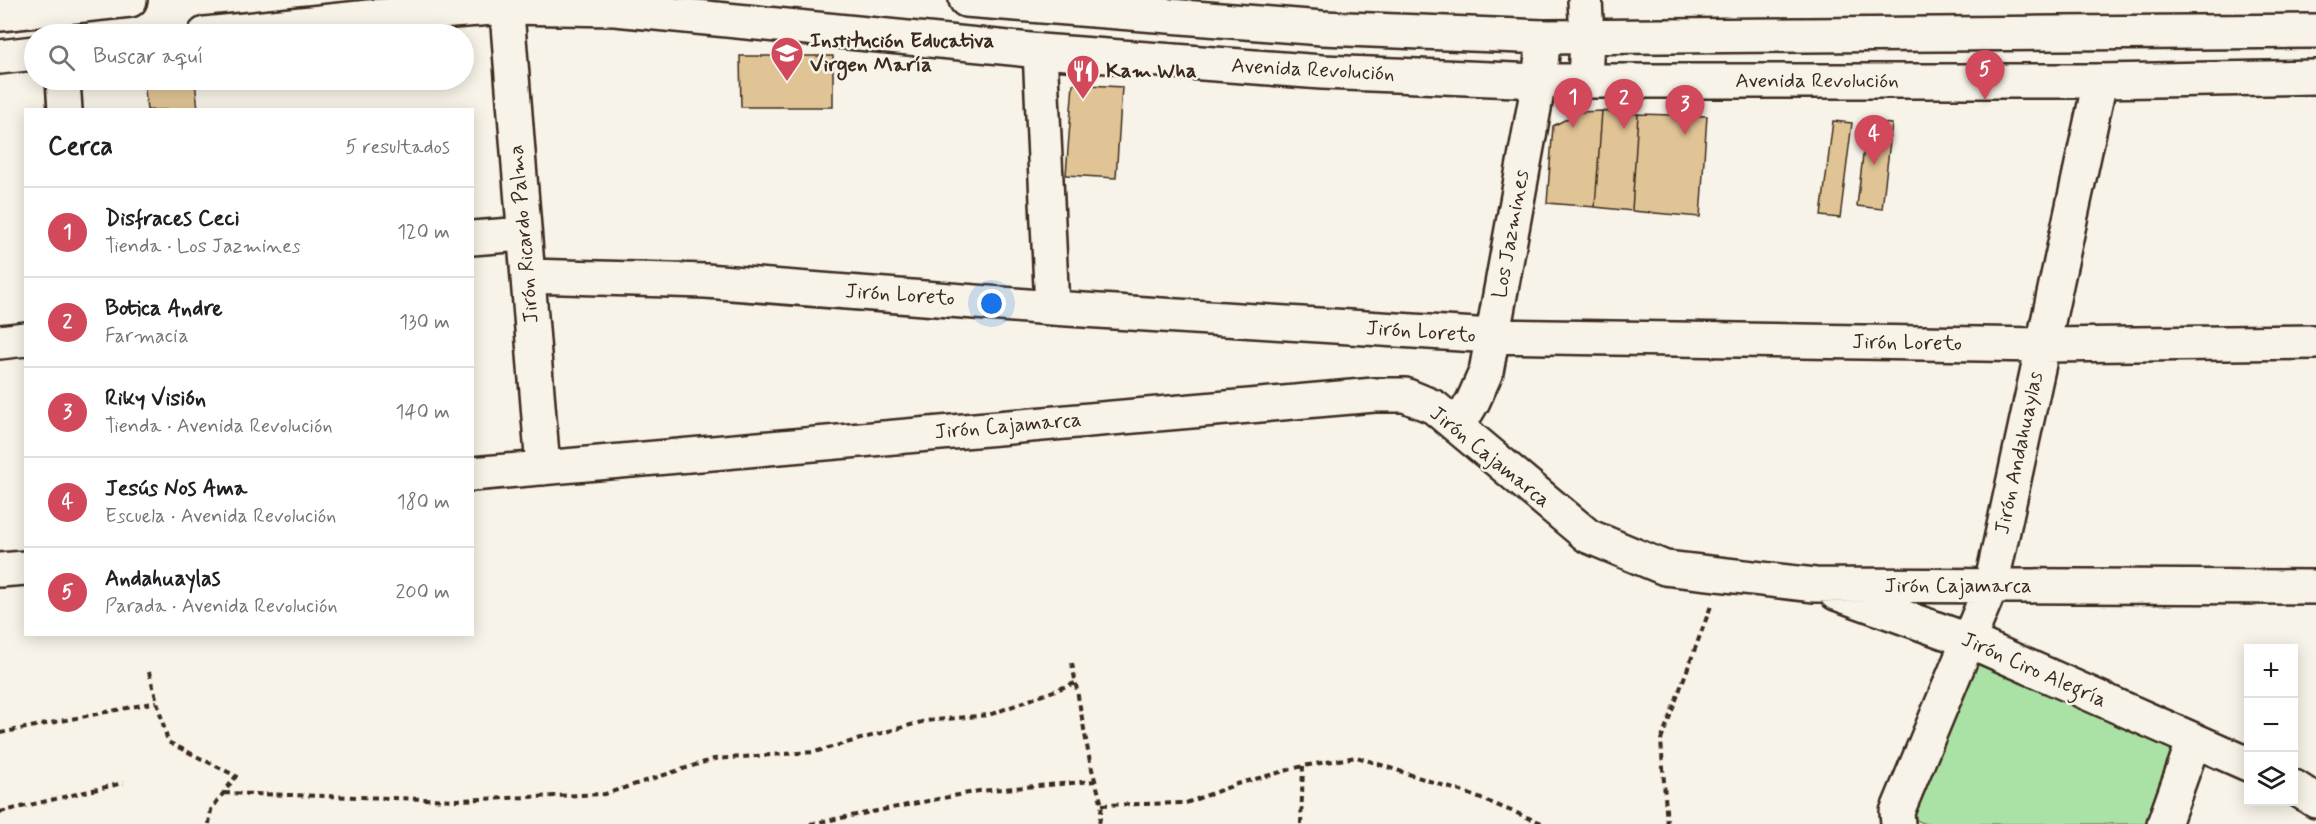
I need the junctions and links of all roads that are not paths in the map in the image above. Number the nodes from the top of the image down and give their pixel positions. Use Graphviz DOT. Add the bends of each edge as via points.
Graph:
graph roads {
  1 [pos="130,0"];
  2 [pos="966,0"];
  3 [pos="1585,0"];
  4 [pos="507,3"];
  5 [pos="1038,3"];
  6 [pos="56,4"];
  7 [pos="0,14"];
  8 [pos="297,24"];
  9 [pos="2316,31"];
  10 [pos="1544,37"];
  11 [pos="1587,37"];
  12 [pos="1040,51"];
  13 [pos="24,54"];
  14 [pos="0,57"];
  15 [pos="2316,77"];
  16 [pos="1539,81"];
  17 [pos="1585,81"];
  18 [pos="2100,81"];
  19 [pos="64,90"];
  20 [pos="65,108"];
  21 [pos="523,234"];
  22 [pos="474,238"];
  23 [pos="528,276"];
  24 [pos="1052,308"];
  25 [pos="1492,336"];
  26 [pos="24,339"];
  27 [pos="0,342"];
  28 [pos="2316,342"];
  29 [pos="2043,345"];
  30 [pos="1458,426"];
  31 [pos="543,468"];
  32 [pos="474,474"];
  33 [pos="24,568"];
  34 [pos="0,570"];
  35 [pos="1815,585"];
  36 [pos="1991,586"];
  37 [pos="2316,587"];
  38 [pos="1970,641"];
  39 [pos="2194,740"];
  40 [pos="2244,762"];
  41 [pos="2298,790"];
  42 [pos="2316,801"];
  43 [pos="1897,818"];
  44 [pos="2164,824"];
  1 -- 6 [label="street"];
  2 -- 5 [label="street, Avenida Revolución"];
  3 -- 11 [label="street"];
  4 -- 8 [label="street, Avenida Revolución"];
  4 -- 12 [label="street, Avenida Revolución" via="615,9"];
  4 -- 21 [label="street, Jirón Ricardo Palma"];
  5 -- 10 [label="street, Avenida Revolución" via="1322,28"];
  6 -- 7 [label="street"];
  9 -- 11 [label="street, Avenida Revolución"];
  10 -- 11 [label="street, Avenida Revolución"];
  10 -- 16 [label="street, Los Jazmines"];
  11 -- 17 [label="street"];
  12 -- 16 [label="street, Avenida Revolución" via="1322,72"];
  12 -- 24 [label="street"];
  13 -- 14 [label="street"];
  15 -- 18 [label="street, Avenida Revolución"];
  16 -- 17 [label="street, Avenida Revolución"];
  16 -- 25 [label="street, Los Jazmines"];
  17 -- 18 [label="street, Avenida Revolución"];
  18 -- 29 [label="street, Jirón Andahuaylas"];
  19 -- 20 [label="street"];
  21 -- 22 [label="street"];
  21 -- 23 [label="street, Jirón Ricardo Palma"];
  23 -- 24 [label="street, Jirón Loreto" via="706,281"];
  23 -- 31 [label="street, Jirón Ricardo Palma"];
  24 -- 25 [label="street, Jirón Loreto"];
  25 -- 29 [label="street, Jirón Loreto"];
  25 -- 30 [label="street, Los Jazmines" via="1486,372"];
  26 -- 27 [label="street"];
  28 -- 29 [label="street, Jirón Loreto"];
  29 -- 36 [label="street, Jirón Andahuaylas"];
  30 -- 31 [label="street, Jirón Cajamarca" via="1434,407 1404,395 1374,395"];
  30 -- 35 [label="street, Jirón Cajamarca" via="1587,536 1665,568"];
  31 -- 32 [label="street, Jirón Cajamarca"];
  33 -- 34 [label="street"];
  35 -- 36 [label="street, Jirón Cajamarca"];
  35 -- 38 [label="street, Jirón Ciro Alegría"];
  36 -- 37 [label="street, Jirón Cajamarca"];
  36 -- 38 [label="street, Jirón Andahuaylas"];
  38 -- 39 [label="street, Jirón Ciro Alegría"];
  38 -- 43 [label="street, Jirón Andahuaylas"];
  39 -- 40 [label="street, Jirón Ciro Alegría"];
  39 -- 44 [label="street"];
  41 -- 42 [label="street"];
}
